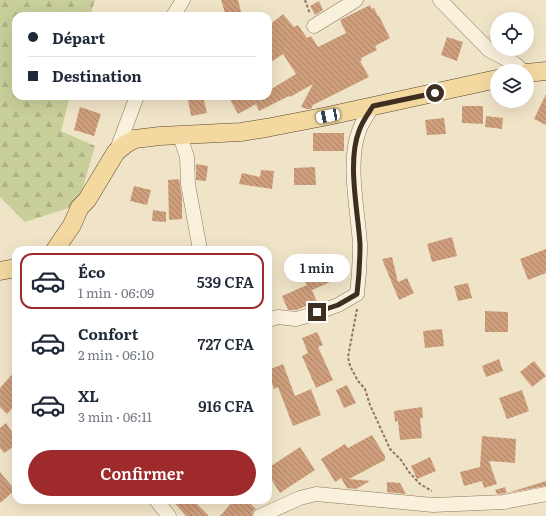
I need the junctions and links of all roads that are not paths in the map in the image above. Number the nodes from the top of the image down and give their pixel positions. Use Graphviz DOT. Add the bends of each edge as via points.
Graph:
graph roads {
  1 [pos="183,0"];
  2 [pos="356,0"];
  3 [pos="440,0"];
  4 [pos="176,12"];
  5 [pos="314,26"];
  6 [pos="516,64"];
  7 [pos="546,71"];
  8 [pos="534,72"];
  9 [pos="490,81"];
  10 [pos="136,100"];
  11 [pos="373,106"];
  12 [pos="180,136"];
  13 [pos="116,152"];
  14 [pos="58,246"];
  15 [pos="199,246"];
  16 [pos="12,269"];
  17 [pos="0,271"];
  18 [pos="272,319"];
  19 [pos="546,494"];
  20 [pos="159,504"];
  21 [pos="169,516"];
  22 [pos="260,516"];
  1 -- 4 [label="street"];
  2 -- 5 [label="street"];
  3 -- 6 [label="street" via="489,50"];
  7 -- 8 [label="main road"];
  9 -- 11 [label="main road"];
  10 -- 13 [label="street"];
  11 -- 12 [label="main road" via="242,132"];
  11 -- 18 [label="street" via="359,130 356,143 354,168 360,245 357,294 338,305 307,316 296,319"];
  12 -- 13 [label="main road" via="135,139"];
  12 -- 15 [label="street" via="187,157 188,184"];
  13 -- 14 [label="main road"];
  16 -- 17 [label="main road"];
  19 -- 22 [label="street" via="504,502 433,505 316,494 300,498"];
  20 -- 21 [label="street"];
}
